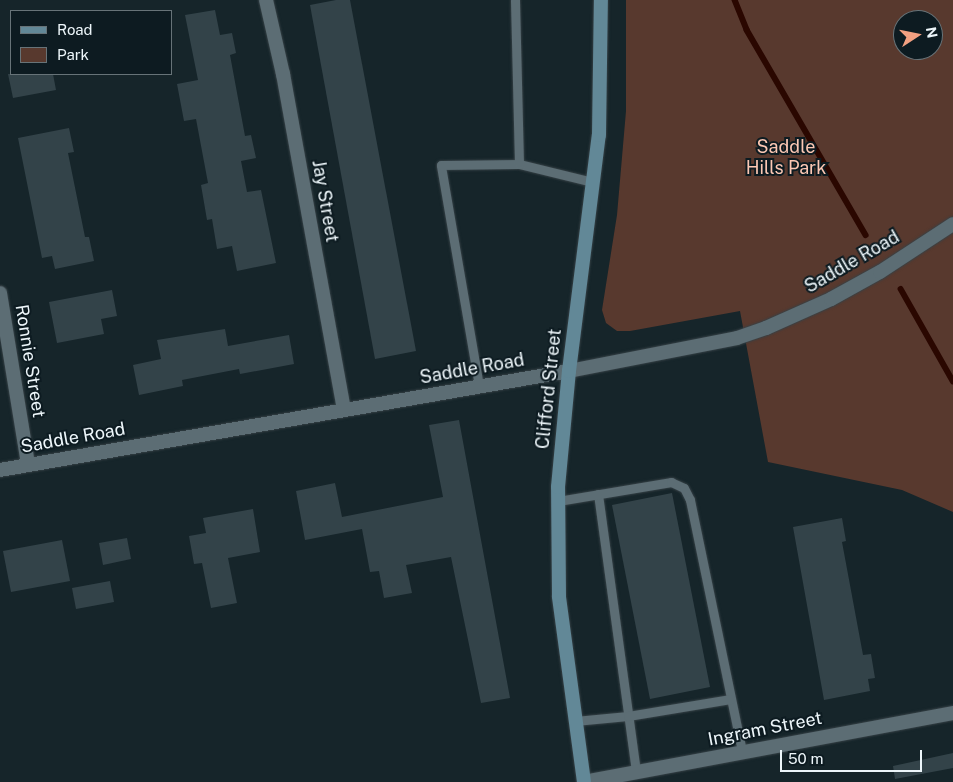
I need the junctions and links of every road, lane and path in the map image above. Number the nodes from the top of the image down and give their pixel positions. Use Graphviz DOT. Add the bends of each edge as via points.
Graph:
graph roads {
  1 [pos="266,0"];
  2 [pos="515,0"];
  3 [pos="601,0"];
  4 [pos="518,164"];
  5 [pos="592,182"];
  6 [pos="953,224"];
  7 [pos="0,293"];
  8 [pos="569,371"];
  9 [pos="479,386"];
  10 [pos="344,410"];
  11 [pos="28,464"];
  12 [pos="0,470"];
  13 [pos="598,494"];
  14 [pos="558,501"];
  15 [pos="730,699"];
  16 [pos="953,713"];
  17 [pos="628,716"];
  18 [pos="575,721"];
  19 [pos="742,752"];
  20 [pos="636,772"];
  21 [pos="584,782"];
  1 -- 10 [label="street, Jay Street" via="283,74"];
  2 -- 4 [label="lane"];
  3 -- 5 [label="main road, Clifford Street" via="599,135"];
  4 -- 5 [label="lane"];
  4 -- 9 [label="lane" via="441,165"];
  5 -- 8 [label="main road, Clifford Street"];
  6 -- 8 [label="street, Saddle Road" via="864,281 766,328 737,338"];
  7 -- 11 [label="street, Ronnie Street"];
  8 -- 9 [label="street, Saddle Road"];
  8 -- 14 [label="main road, Clifford Street"];
  9 -- 10 [label="street, Saddle Road"];
  10 -- 11 [label="street, Saddle Road"];
  11 -- 12 [label="street, Saddle Road"];
  13 -- 14 [label="lane"];
  13 -- 15 [label="lane" via="671,482 684,488 690,500"];
  13 -- 17 [label="lane"];
  14 -- 18 [label="main road, Clifford Street" via="559,596"];
  15 -- 17 [label="lane"];
  15 -- 19 [label="lane"];
  16 -- 19 [label="street, Ingram Street"];
  17 -- 18 [label="lane"];
  17 -- 20 [label="lane"];
  18 -- 21 [label="main road, Clifford Street"];
  19 -- 20 [label="street, Ingram Street"];
  20 -- 21 [label="street, Ingram Street"];
}
